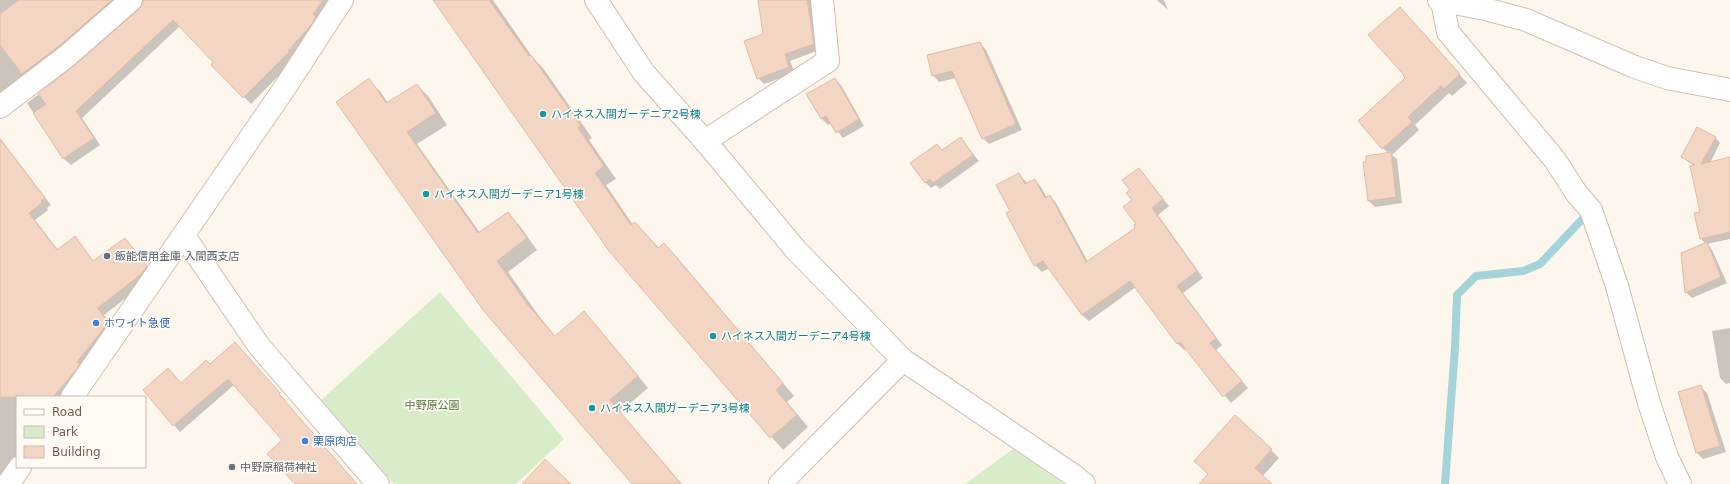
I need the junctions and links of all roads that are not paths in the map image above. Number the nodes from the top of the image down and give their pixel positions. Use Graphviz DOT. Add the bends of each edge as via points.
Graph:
graph roads {
  1 [pos="131,0"];
  2 [pos="342,0"];
  3 [pos="596,0"];
  4 [pos="822,0"];
  5 [pos="1440,0"];
  6 [pos="1730,90"];
  7 [pos="0,107"];
  8 [pos="705,141"];
  9 [pos="184,236"];
  10 [pos="903,360"];
  11 [pos="73,396"];
  12 [pos="19,468"];
  13 [pos="8,484"];
  14 [pos="378,484"];
  15 [pos="780,484"];
  16 [pos="1084,484"];
  17 [pos="1680,484"];
  1 -- 7 [label="street" via="68,56"];
  2 -- 9 [label="street"];
  3 -- 8 [label="street" via="644,73"];
  4 -- 8 [label="street" via="828,61"];
  5 -- 6 [label="street" via="1485,8 1526,20 1635,67 1667,78"];
  5 -- 17 [label="street" via="1448,32 1555,160 1577,194 1591,210 1617,286 1651,410 1667,457"];
  8 -- 10 [label="street" via="796,250"];
  9 -- 11 [label="street"];
  9 -- 14 [label="street" via="259,346"];
  10 -- 15 [label="street"];
  10 -- 16 [label="street"];
  12 -- 13 [label="street"];
}
